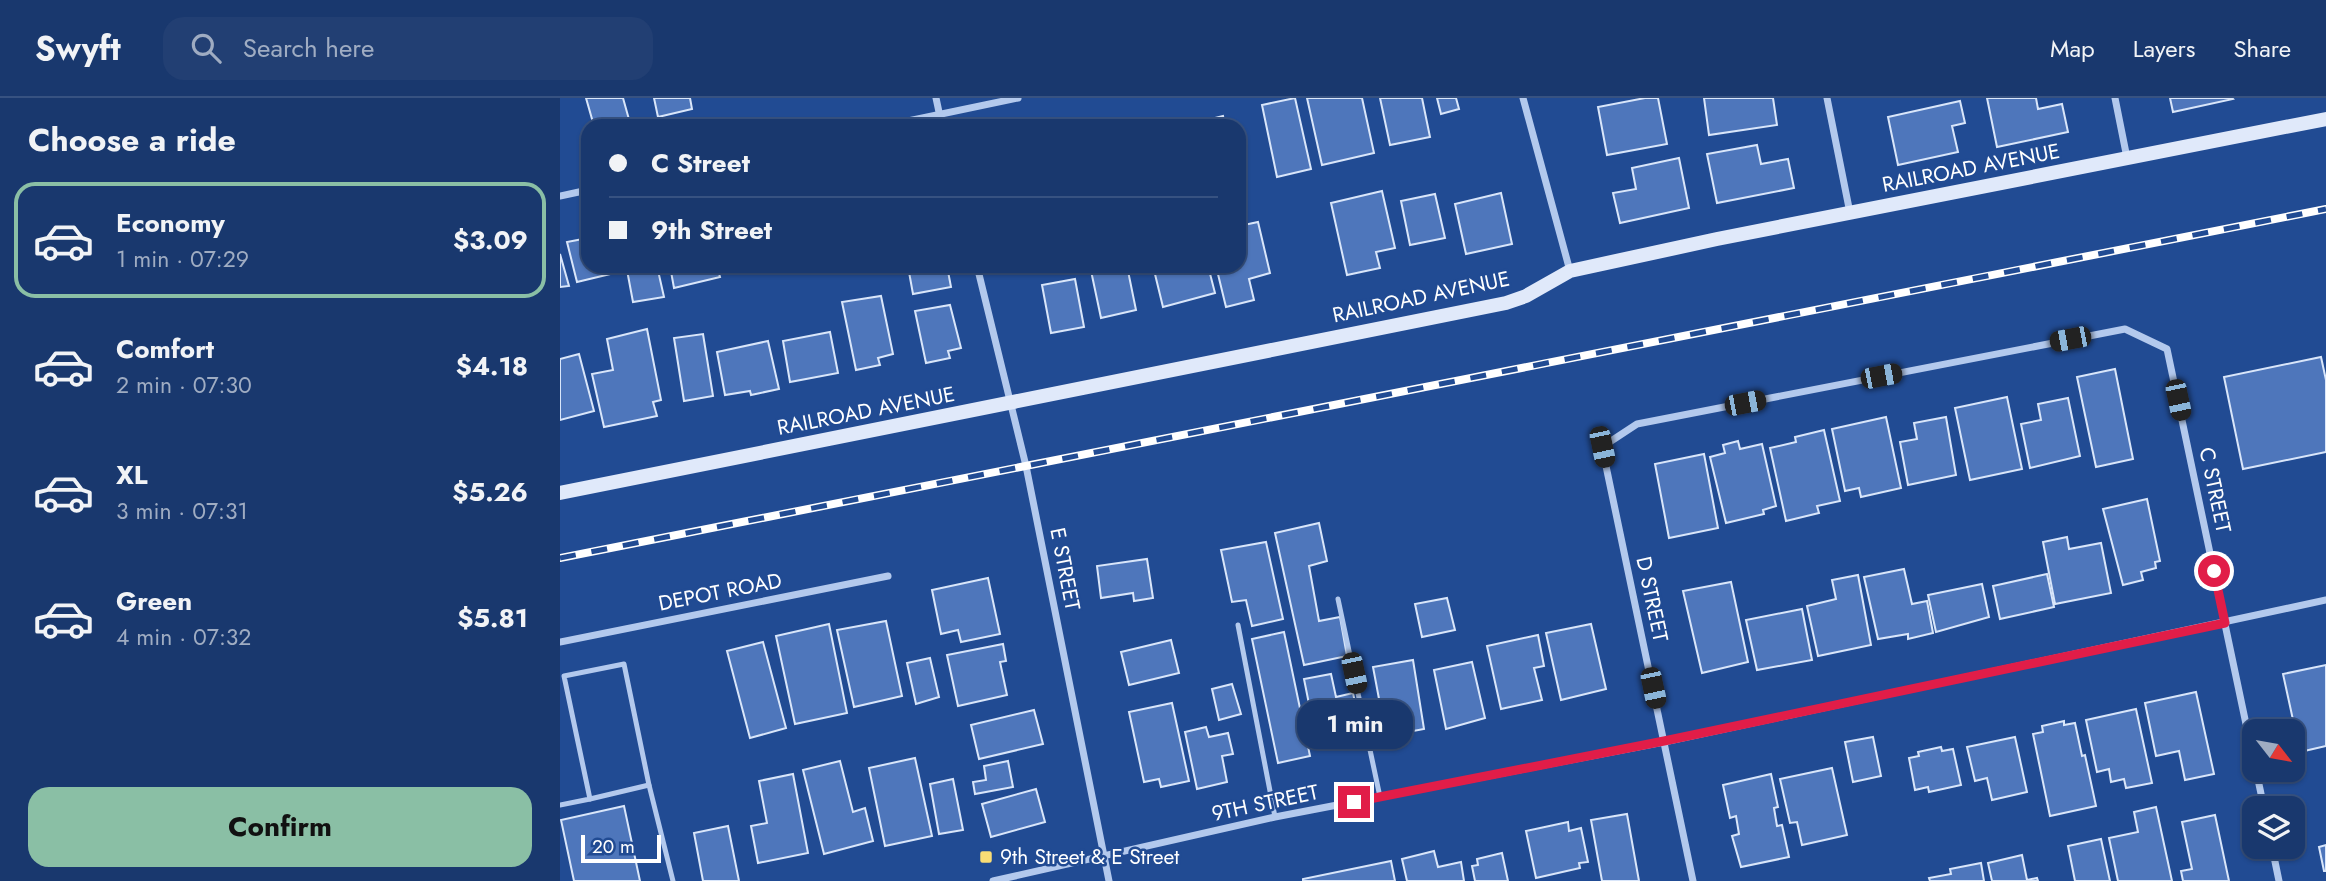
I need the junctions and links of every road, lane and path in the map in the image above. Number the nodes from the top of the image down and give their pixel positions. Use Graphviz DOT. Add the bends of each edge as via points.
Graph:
graph roads {
  1 [pos="936,98"];
  2 [pos="1018,98"];
  3 [pos="1523,98"];
  4 [pos="1827,98"];
  5 [pos="2115,98"];
  6 [pos="939,114"];
  7 [pos="916,119"];
  8 [pos="940,119"];
  9 [pos="2326,119"];
  10 [pos="2127,158"];
  11 [pos="581,192"];
  12 [pos="560,196"];
  13 [pos="1850,213"];
  14 [pos="1570,271"];
  15 [pos="979,273"];
  16 [pos="1011,404"];
  17 [pos="1602,447"];
  18 [pos="560,494"];
  19 [pos="888,576"];
  20 [pos="1338,599"];
  21 [pos="2326,600"];
  22 [pos="2225,623"];
  23 [pos="1238,625"];
  24 [pos="560,642"];
  25 [pos="2245,719"];
  26 [pos="1664,741"];
  27 [pos="649,785"];
  28 [pos="1380,797"];
  29 [pos="590,799"];
  30 [pos="560,805"];
  31 [pos="1275,817"];
  32 [pos="1103,858"];
  33 [pos="2274,859"];
  34 [pos="673,881"];
  35 [pos="993,881"];
  36 [pos="1108,881"];
  37 [pos="1693,881"];
  38 [pos="2279,881"];
  1 -- 6 [label="street"];
  2 -- 6 [label="street"];
  3 -- 14 [label="street"];
  4 -- 13 [label="street"];
  5 -- 10 [label="street"];
  6 -- 7 [label="street"];
  6 -- 8 [label="street"];
  9 -- 10 [label="street, RAILROAD AVENUE"];
  10 -- 13 [label="street, RAILROAD AVENUE"];
  11 -- 12 [label="street"];
  13 -- 14 [label="street, RAILROAD AVENUE"];
  14 -- 16 [label="street, RAILROAD AVENUE" via="1506,303"];
  15 -- 16 [label="street, E STREET"];
  16 -- 18 [label="street, RAILROAD AVENUE"];
  16 -- 32 [label="street, E STREET" via="1043,544"];
  17 -- 22 [label="street, C STREET" via="1637,424 2124,328 2167,349"];
  17 -- 26 [label="street, D STREET"];
  19 -- 24 [label="street, DEPOT ROAD"];
  20 -- 28 [label="lane"];
  21 -- 22 [label="street, 9TH STREET"];
  22 -- 25 [label="street, C STREET"];
  22 -- 26 [label="street, 9TH STREET"];
  23 -- 31 [label="lane"];
  26 -- 28 [label="street, 9TH STREET"];
  26 -- 37 [label="street, D STREET"];
  27 -- 29 [label="lane"];
  27 -- 29 [label="lane" via="624,664 564,676"];
  27 -- 34 [label="lane"];
  28 -- 31 [label="street, 9TH STREET"];
  29 -- 30 [label="lane"];
  31 -- 32 [label="street, 9TH STREET"];
  32 -- 35 [label="street, 9TH STREET"];
  32 -- 36 [label="street, E STREET"];
  33 -- 38 [label="street"];
}
